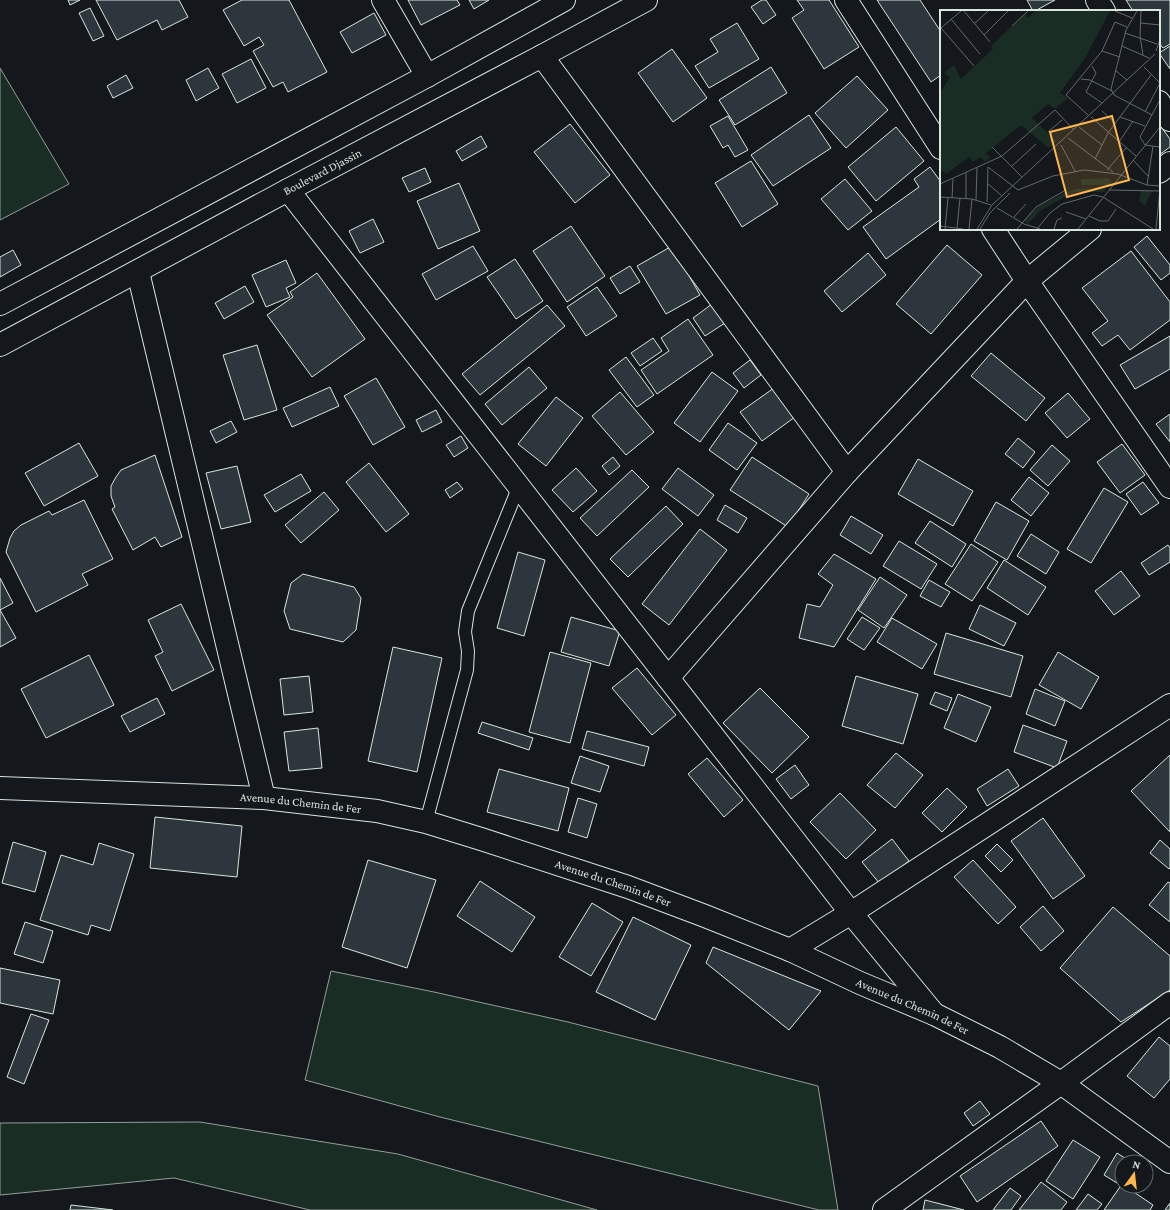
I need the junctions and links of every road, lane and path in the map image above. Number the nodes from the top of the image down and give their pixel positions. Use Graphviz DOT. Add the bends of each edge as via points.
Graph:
graph roads {
  1 [pos="383,0"];
  2 [pos="564,0"];
  3 [pos="646,0"];
  4 [pos="846,0"];
  5 [pos="1097,0"];
  6 [pos="1103,10"];
  7 [pos="542,56"];
  8 [pos="427,76"];
  9 [pos="1160,104"];
  10 [pos="1170,120"];
  11 [pos="940,146"];
  12 [pos="1170,163"];
  13 [pos="1160,171"];
  14 [pos="288,190"];
  15 [pos="994,230"];
  16 [pos="1089,230"];
  17 [pos="138,272"];
  18 [pos="1027,281"];
  19 [pos="0,304"];
  20 [pos="0,345"];
  21 [pos="847,472"];
  22 [pos="518,486"];
  23 [pos="1170,487"];
  24 [pos="668,678"];
  25 [pos="1170,705"];
  26 [pos="0,788"];
  27 [pos="264,798"];
  28 [pos="426,822"];
  29 [pos="851,913"];
  30 [pos="790,950"];
  31 [pos="1170,1003"];
  32 [pos="934,1014"];
  33 [pos="1061,1083"];
  34 [pos="1170,1162"];
  35 [pos="884,1210"];
  1 -- 8 [label="main road"];
  2 -- 8 [label="main road"];
  3 -- 7 [label="main road, Boulevard Djassin"];
  4 -- 11 [label="main road"];
  5 -- 6 [label="main road"];
  7 -- 14 [label="main road, Boulevard Djassin"];
  7 -- 21 [label="main road"];
  8 -- 19 [label="main road"];
  9 -- 10 [label="main road"];
  12 -- 13 [label="main road"];
  14 -- 17 [label="main road, Boulevard Djassin"];
  14 -- 22 [label="main road"];
  15 -- 18 [label="main road"];
  16 -- 18 [label="main road"];
  17 -- 20 [label="main road, Boulevard Djassin"];
  17 -- 27 [label="main road"];
  18 -- 21 [label="main road"];
  18 -- 23 [label="main road"];
  21 -- 24 [label="main road"];
  22 -- 24 [label="main road"];
  22 -- 28 [label="lane" via="468,611 465,632 468,651 466,670"];
  24 -- 29 [label="main road"];
  25 -- 29 [label="main road"];
  26 -- 27 [label="main road, Avenue du Chemin de Fer"];
  27 -- 28 [label="main road, Avenue du Chemin de Fer" via="377,811"];
  28 -- 30 [label="main road, Avenue du Chemin de Fer" via="628,887"];
  29 -- 30 [label="main road"];
  29 -- 32 [label="main road"];
  30 -- 32 [label="main road, Avenue du Chemin de Fer"];
  31 -- 33 [label="main road"];
  32 -- 33 [label="main road, Avenue du Chemin de Fer" via="1000,1047"];
  33 -- 34 [label="main road, Avenue du Chemin de Fer"];
  33 -- 35 [label="main road"];
}
